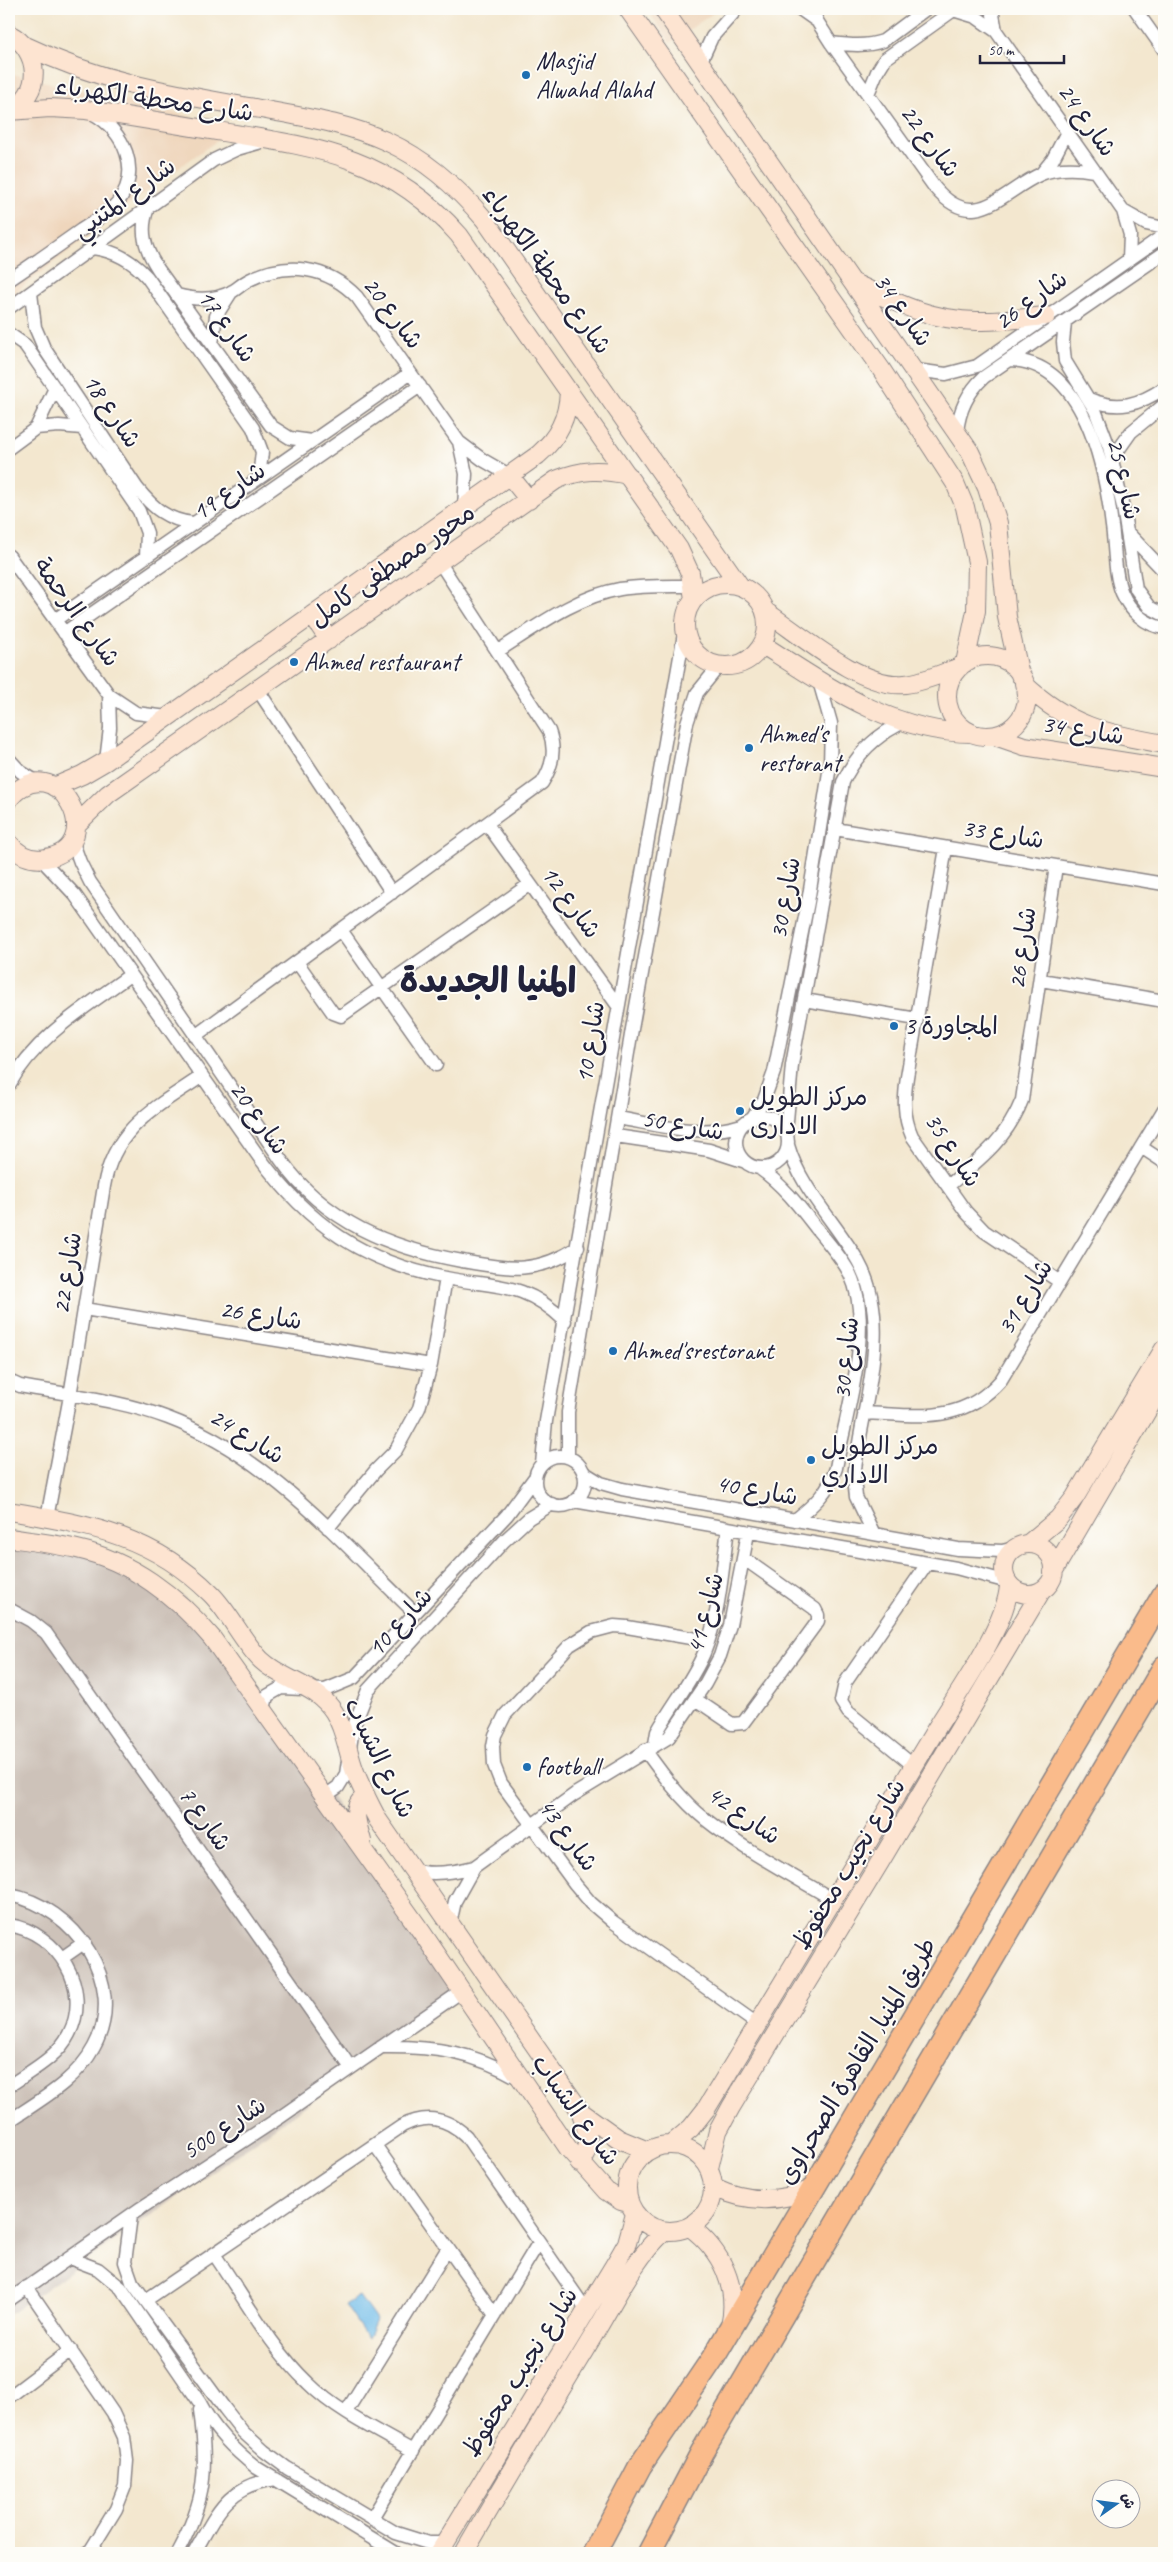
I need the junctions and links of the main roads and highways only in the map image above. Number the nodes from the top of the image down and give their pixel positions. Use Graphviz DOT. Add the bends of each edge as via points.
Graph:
graph roads {
  1 [pos="1164,1594"];
  2 [pos="1164,1667"];
  3 [pos="594,2553"];
  4 [pos="649,2553"];
  1 -- 3 [label="highway, طريق المنيا, القاهرة الصحراوى" via="730,2330 640,2466"];
  2 -- 4 [label="highway" via="702,2452"];
}
